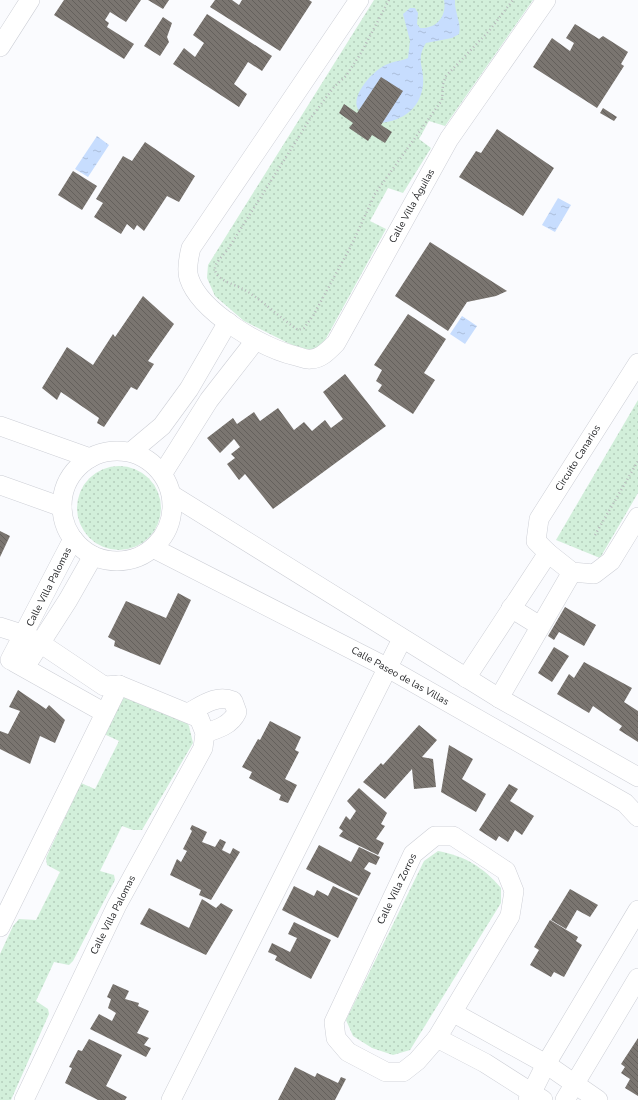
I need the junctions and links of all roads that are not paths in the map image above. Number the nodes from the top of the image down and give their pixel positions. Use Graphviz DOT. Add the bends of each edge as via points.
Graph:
graph roads {
  1 [pos="30,0"];
  2 [pos="359,0"];
  3 [pos="546,0"];
  4 [pos="0,47"];
  5 [pos="228,322"];
  6 [pos="255,341"];
  7 [pos="638,363"];
  8 [pos="189,389"];
  9 [pos="209,400"];
  10 [pos="0,426"];
  11 [pos="131,452"];
  12 [pos="90,458"];
  13 [pos="162,473"];
  14 [pos="0,485"];
  15 [pos="172,495"];
  16 [pos="62,506"];
  17 [pos="638,517"];
  18 [pos="73,539"];
  19 [pos="152,548"];
  20 [pos="548,553"];
  21 [pos="93,556"];
  22 [pos="572,572"];
  23 [pos="511,608"];
  24 [pos="540,626"];
  25 [pos="0,627"];
  26 [pos="32,639"];
  27 [pos="402,639"];
  28 [pos="12,661"];
  29 [pos="388,668"];
  30 [pos="466,678"];
  31 [pos="119,685"];
  32 [pos="499,698"];
  33 [pos="188,713"];
  34 [pos="104,714"];
  35 [pos="205,733"];
  36 [pos="638,777"];
  37 [pos="638,817"];
  38 [pos="638,910"];
  39 [pos="0,927"];
  40 [pos="638,978"];
  41 [pos="454,1012"];
  42 [pos="438,1038"];
  43 [pos="498,1039"];
  44 [pos="485,1063"];
  45 [pos="546,1064"];
  46 [pos="569,1092"];
  47 [pos="534,1098"];
  48 [pos="24,1100"];
  49 [pos="171,1100"];
  50 [pos="598,1100"];
  1 -- 4 [label="street"];
  2 -- 5 [label="street, Calle Villa Águilas" via="192,248 188,277 199,297"];
  3 -- 6 [label="street, Calle Villa Águilas" via="449,139 336,343 323,355 311,360 281,353"];
  5 -- 6 [label="street, Calle Villa Águilas"];
  5 -- 8 [label="street"];
  6 -- 9 [label="street"];
  7 -- 20 [label="street, Circuito Canarios" via="539,519 536,541"];
  8 -- 9 [label="street"];
  8 -- 11 [label="street" via="162,426"];
  9 -- 13 [label="street"];
  10 -- 12 [label="street"];
  11 -- 12 [label="street" via="110,451"];
  11 -- 13 [label="street" via="148,460"];
  12 -- 16 [label="street" via="80,464 70,479 63,495"];
  13 -- 15 [label="street"];
  14 -- 16 [label="street"];
  15 -- 19 [label="street" via="173,510 170,524 163,538"];
  15 -- 27 [label="street"];
  16 -- 18 [label="street" via="65,524"];
  17 -- 22 [label="street" via="611,561 594,574"];
  18 -- 21 [label="street"];
  18 -- 26 [label="street, Calle Villa Palomas"];
  19 -- 21 [label="street" via="142,556 117,561"];
  19 -- 29 [label="street, Calle Paseo de las Villas"];
  20 -- 22 [label="street, Circuito Canarios"];
  20 -- 23 [label="street"];
  21 -- 26 [label="street, Calle Villa Palomas" via="68,600"];
  22 -- 24 [label="street"];
  23 -- 24 [label="street"];
  23 -- 30 [label="street"];
  24 -- 32 [label="street"];
  25 -- 26 [label="street"];
  26 -- 28 [label="street, Calle Villa Palomas"];
  26 -- 31 [label="street" via="104,686"];
  27 -- 29 [label="street"];
  27 -- 30 [label="street"];
  28 -- 34 [label="street, Calle Villa Palomas"];
  29 -- 37 [label="street, Calle Paseo de las Villas" via="625,803"];
  29 -- 49 [label="street"];
  30 -- 32 [label="street"];
  31 -- 33 [label="street"];
  31 -- 34 [label="street"];
  32 -- 36 [label="street"];
  33 -- 35 [label="street" via="199,718"];
  33 -- 35 [label="street" via="217,699 224,697 233,700 237,712 233,720 219,729"];
  34 -- 39 [label="street"];
  35 -- 48 [label="street, Calle Villa Palomas" via="203,748 116,905"];
  38 -- 45 [label="street"];
  40 -- 46 [label="street"];
  41 -- 42 [label="street, Calle Villa Zorros"];
  41 -- 42 [label="street, Calle Villa Zorros" via="510,916 514,891 506,871 453,836 435,836 413,854 334,1022 336,1038 348,1052 386,1072 403,1072"];
  41 -- 43 [label="street"];
  42 -- 44 [label="street"];
  43 -- 44 [label="street"];
  43 -- 45 [label="street"];
  44 -- 47 [label="street"];
  45 -- 46 [label="street"];
  45 -- 47 [label="street"];
  46 -- 50 [label="street"];
}
